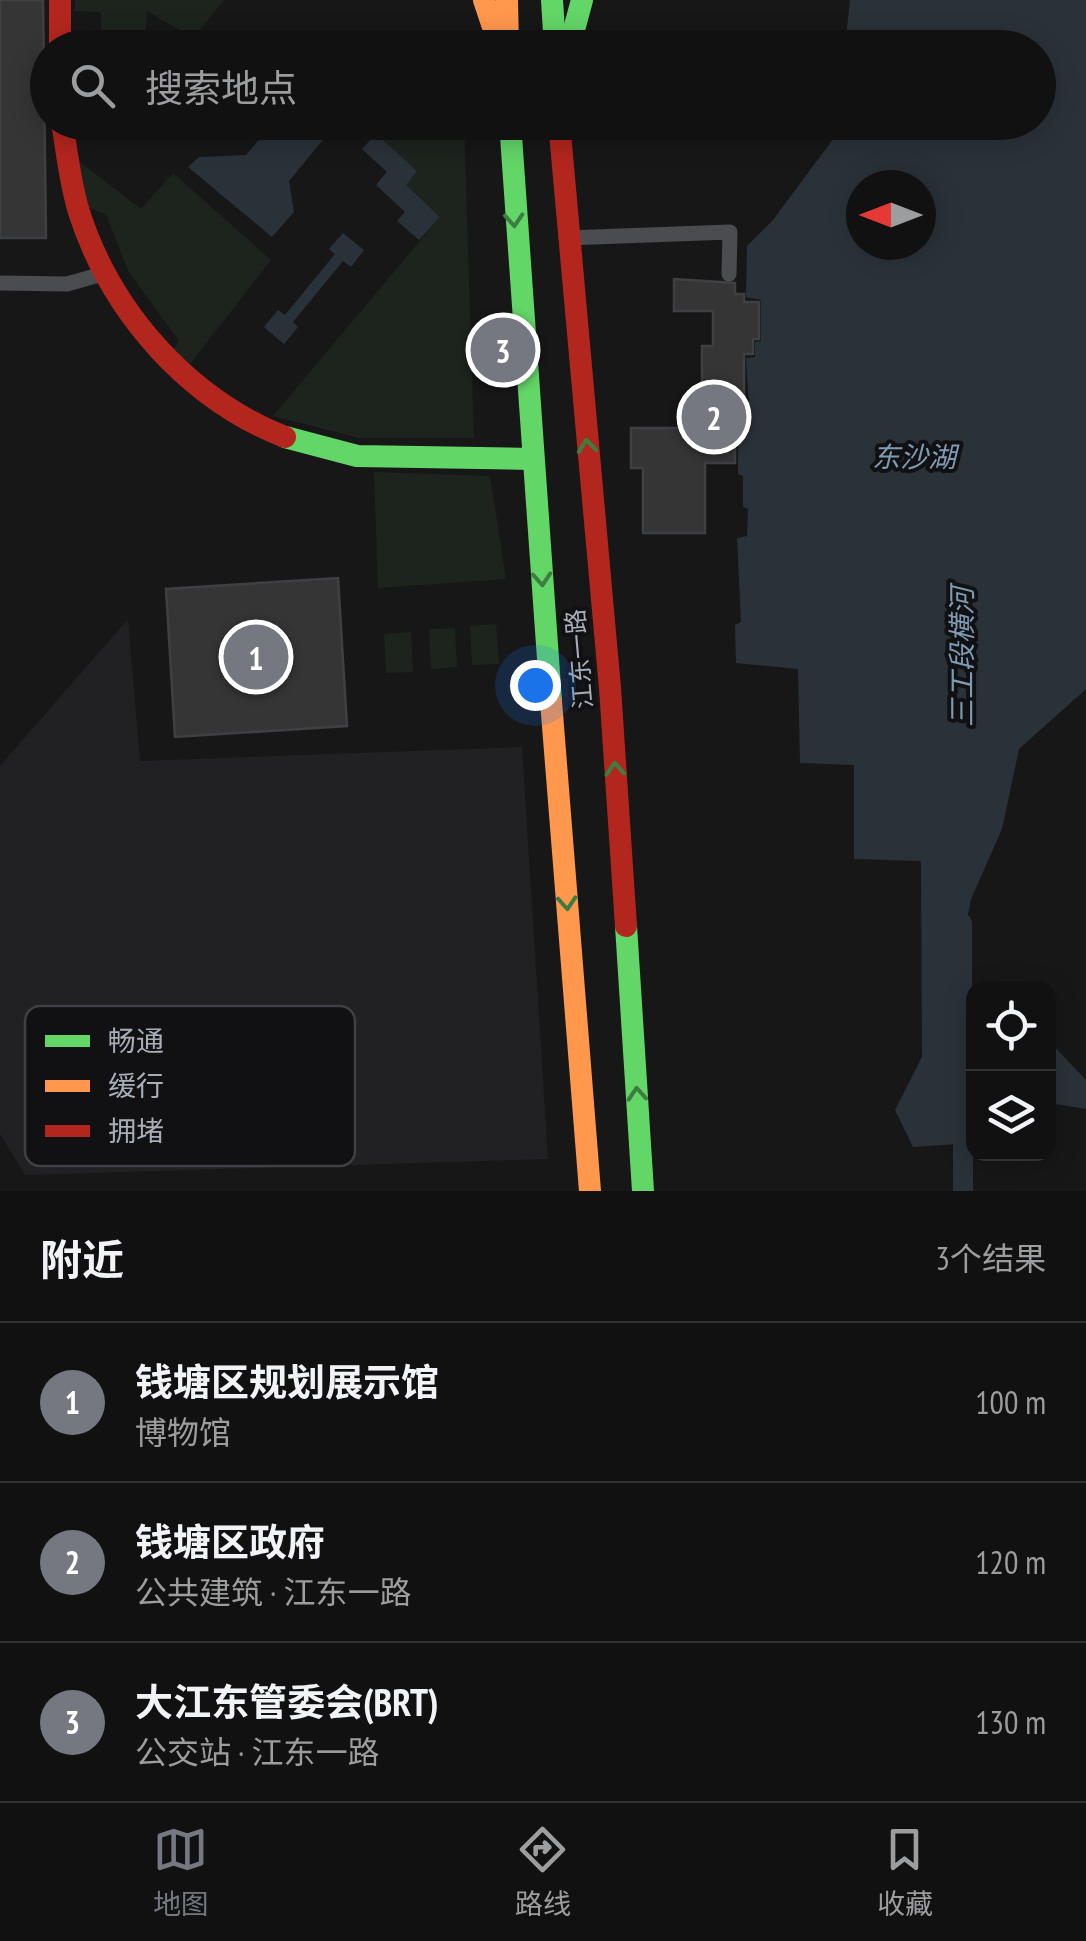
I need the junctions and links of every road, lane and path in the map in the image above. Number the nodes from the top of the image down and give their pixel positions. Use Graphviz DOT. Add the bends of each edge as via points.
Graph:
graph roads {
  1 [pos="60,0"];
  2 [pos="484,0"];
  3 [pos="506,0"];
  4 [pos="552,0"];
  5 [pos="582,0"];
  6 [pos="60,30"];
  7 [pos="494,30"];
  8 [pos="507,30"];
  9 [pos="553,30"];
  10 [pos="574,30"];
  11 [pos="66,140"];
  12 [pos="511,140"];
  13 [pos="560,140"];
  14 [pos="566,238"];
  15 [pos="106,273"];
  16 [pos="729,274"];
  17 [pos="0,284"];
  18 [pos="532,459"];
  19 [pos="590,1191"];
  20 [pos="643,1191"];
  1 -- 6 [label="main road"];
  2 -- 7 [label="main road"];
  3 -- 8 [label="main road"];
  4 -- 9 [label="main road"];
  5 -- 10 [label="main road"];
  11 -- 15 [label="main road" via="80,214"];
  12 -- 18 [label="main road, 江东一路, one-way"];
  13 -- 14 [label="main road, 江东一路"];
  14 -- 16 [label="street" via="729,224"];
  20 -- 14 [label="main road, 江东一路, one-way" via="610,688"];
  15 -- 17 [label="street" via="68,284"];
  15 -- 18 [label="main road" via="140,327 183,374 264,426 355,456"];
  18 -- 19 [label="main road, 江东一路, one-way"];
}
